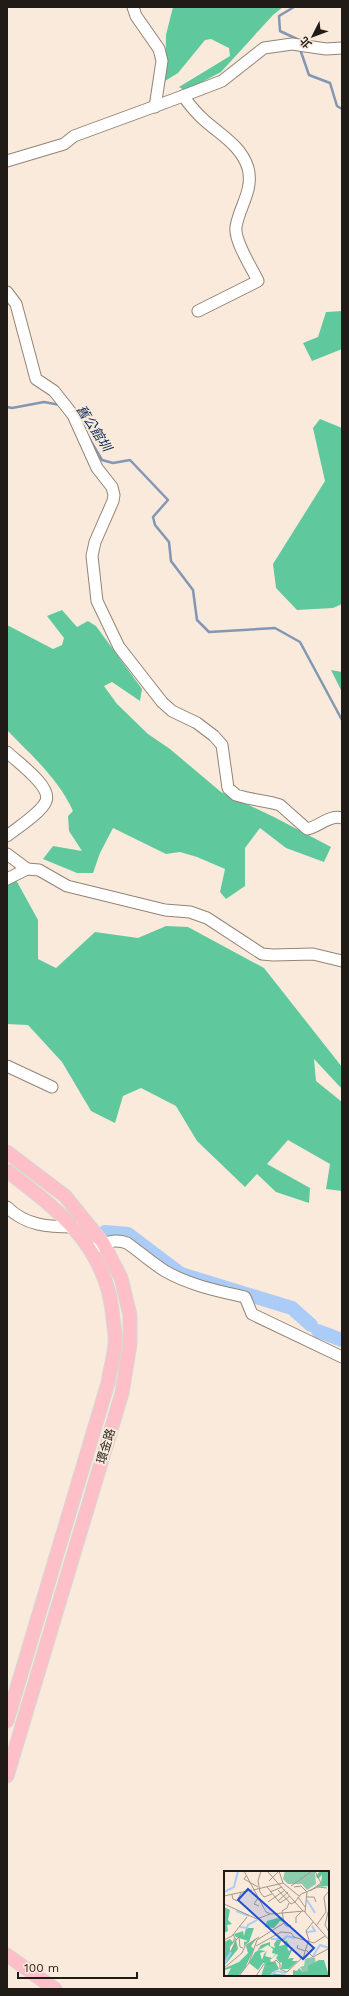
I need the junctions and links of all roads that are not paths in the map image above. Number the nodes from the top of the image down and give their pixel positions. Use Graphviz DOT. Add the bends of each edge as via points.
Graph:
graph roads {
  1 [pos="133,7"];
  2 [pos="342,48"];
  3 [pos="182,96"];
  4 [pos="155,107"];
  5 [pos="7,161"];
  6 [pos="7,292"];
  7 [pos="198,311"];
  8 [pos="7,752"];
  9 [pos="342,818"];
  10 [pos="7,836"];
  11 [pos="7,854"];
  12 [pos="27,869"];
  13 [pos="7,879"];
  14 [pos="342,961"];
  15 [pos="7,1066"];
  16 [pos="52,1087"];
  17 [pos="7,1152"];
  18 [pos="7,1171"];
  19 [pos="7,1206"];
  20 [pos="74,1227"];
  21 [pos="103,1243"];
  22 [pos="92,1250"];
  23 [pos="342,1357"];
  24 [pos="7,1721"];
  25 [pos="7,1776"];
  26 [pos="7,1955"];
  27 [pos="56,1989"];
  1 -- 4 [label="street" via="162,61"];
  2 -- 3 [label="street" via="326,49 292,44 264,48 222,81"];
  3 -- 4 [label="street"];
  3 -- 7 [label="street" via="195,112 239,152 248,168 248,192 236,228 240,244 258,281"];
  4 -- 5 [label="street" via="74,136 64,144"];
  6 -- 9 [label="street" via="16,304 36,379 54,391 73,415 94,462 112,487 114,494 92,556 97,601 119,647 162,702 172,711 197,723 222,745 226,782 228,788 236,795 280,805 307,829 316,828 338,817"];
  8 -- 10 [label="street" via="43,785 47,794 46,801 40,809"];
  11 -- 12 [label="street"];
  12 -- 13 [label="street"];
  12 -- 14 [label="street" via="39,870 67,886 165,910 190,912 207,918 262,954 313,954"];
  15 -- 16 [label="street"];
  17 -- 21 [label="main road, 環金路" via="65,1196"];
  18 -- 20 [label="main road, 環金路"];
  19 -- 20 [label="street" via="38,1225"];
  20 -- 22 [label="main road, 環金路"];
  21 -- 22 [label="street"];
  21 -- 23 [label="street" via="120,1240 182,1280 245,1298 252,1314"];
  21 -- 25 [label="main road, 環金路" via="121,1278 130,1315 130,1344 122,1393"];
  22 -- 24 [label="main road, 環金路" via="105,1279 112,1304 115,1343 108,1383"];
  26 -- 27 [label="main road"];
}
